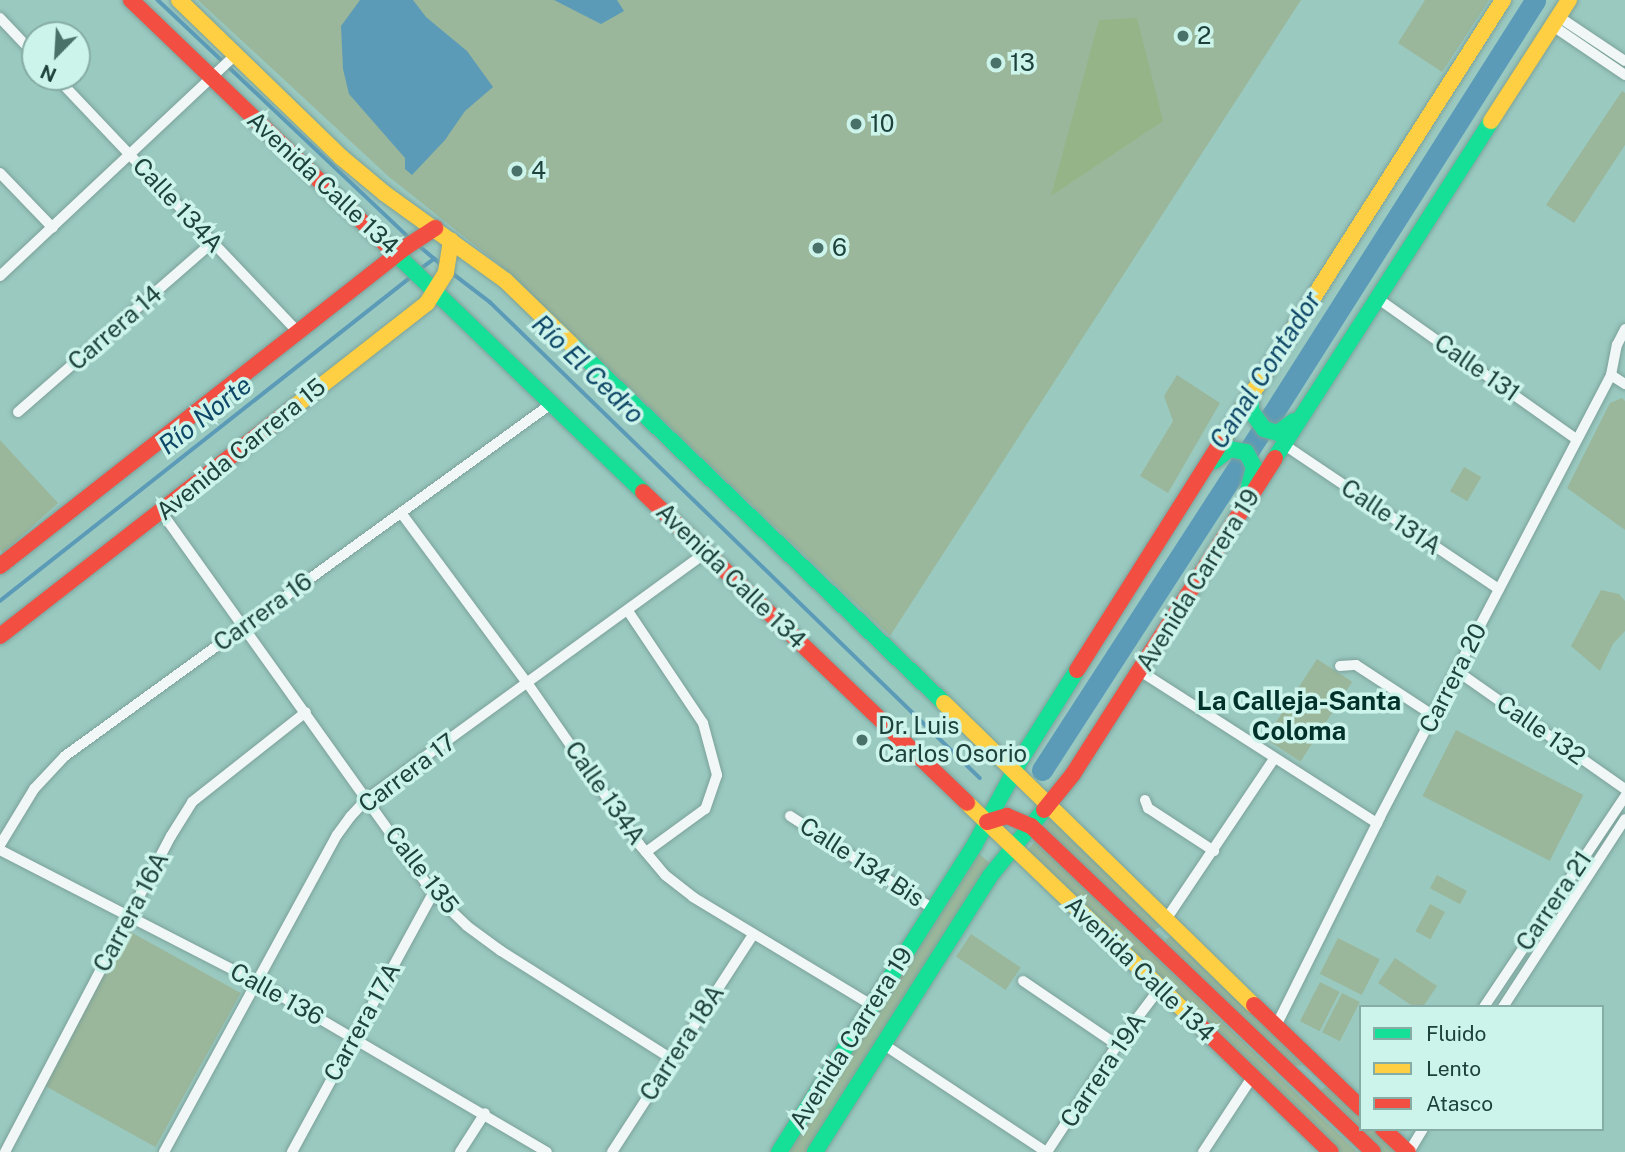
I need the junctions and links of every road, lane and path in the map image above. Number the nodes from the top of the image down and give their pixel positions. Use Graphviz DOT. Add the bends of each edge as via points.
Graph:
graph roads {
  1 [pos="131,0"];
  2 [pos="179,0"];
  3 [pos="1503,0"];
  4 [pos="1569,0"];
  5 [pos="0,18"];
  6 [pos="1556,22"];
  7 [pos="21,40"];
  8 [pos="1625,61"];
  9 [pos="224,66"];
  10 [pos="1625,75"];
  11 [pos="69,91"];
  12 [pos="130,155"];
  13 [pos="0,173"];
  14 [pos="52,228"];
  15 [pos="430,231"];
  16 [pos="451,240"];
  17 [pos="213,242"];
  18 [pos="404,254"];
  19 [pos="0,276"];
  20 [pos="435,285"];
  21 [pos="1377,298"];
  22 [pos="1625,329"];
  23 [pos="299,333"];
  24 [pos="1611,375"];
  25 [pos="1625,384"];
  26 [pos="1251,403"];
  27 [pos="551,404"];
  28 [pos="18,412"];
  29 [pos="1280,438"];
  30 [pos="1576,439"];
  31 [pos="1194,484"];
  32 [pos="1242,509"];
  33 [pos="162,513"];
  34 [pos="402,514"];
  35 [pos="706,552"];
  36 [pos="0,566"];
  37 [pos="1499,589"];
  38 [pos="628,611"];
  39 [pos="243,626"];
  40 [pos="0,636"];
  41 [pos="1340,666"];
  42 [pos="1140,671"];
  43 [pos="1457,671"];
  44 [pos="528,684"];
  45 [pos="306,712"];
  46 [pos="1434,716"];
  47 [pos="1274,759"];
  48 [pos="1014,771"];
  49 [pos="1625,789"];
  50 [pos="1625,796"];
  51 [pos="368,798"];
  52 [pos="1145,800"];
  53 [pos="1048,806"];
  54 [pos="790,816"];
  55 [pos="1625,819"];
  56 [pos="987,822"];
  57 [pos="1377,824"];
  58 [pos="1031,825"];
  59 [pos="1013,847"];
  60 [pos="0,848"];
  61 [pos="1214,851"];
  62 [pos="646,852"];
  63 [pos="433,893"];
  64 [pos="933,909"];
  65 [pos="129,916"];
  66 [pos="1167,918"];
  67 [pos="753,934"];
  68 [pos="1157,946"];
  69 [pos="1023,981"];
  70 [pos="257,982"];
  71 [pos="1160,988"];
  72 [pos="871,1005"];
  73 [pos="1485,1005"];
  74 [pos="1504,1005"];
  75 [pos="1276,1026"];
  76 [pos="354,1036"];
  77 [pos="883,1044"];
  78 [pos="1117,1045"];
  79 [pos="672,1059"];
  80 [pos="1281,1064"];
  81 [pos="1252,1076"];
  82 [pos="1332,1081"];
  83 [pos="1359,1106"];
  84 [pos="485,1113"];
  85 [pos="1422,1131"];
  86 [pos="1393,1133"];
  87 [pos="5,1152"];
  88 [pos="164,1152"];
  89 [pos="292,1152"];
  90 [pos="460,1152"];
  91 [pos="547,1152"];
  92 [pos="612,1152"];
  93 [pos="779,1152"];
  94 [pos="815,1152"];
  95 [pos="1047,1152"];
  96 [pos="1203,1152"];
  97 [pos="1331,1152"];
  98 [pos="1373,1152"];
  99 [pos="1408,1152"];
  1 -- 9 [label="main road, Avenida Calle 134"];
  2 -- 9 [label="main road, Avenida Calle 134"];
  3 -- 26 [label="main road, Avenida Carrera 19"];
  4 -- 6 [label="main road"];
  5 -- 7 [label="street"];
  6 -- 8 [label="street"];
  6 -- 10 [label="street"];
  6 -- 21 [label="main road"];
  9 -- 12 [label="street"];
  9 -- 15 [label="main road, Avenida Calle 134"];
  9 -- 18 [label="main road, Avenida Calle 134"];
  11 -- 12 [label="street, Calle 134A"];
  12 -- 14 [label="street"];
  12 -- 17 [label="street, Calle 134A"];
  13 -- 14 [label="street"];
  14 -- 19 [label="street"];
  15 -- 16 [label="main road, Avenida Calle 134"];
  15 -- 18 [label="main road"];
  16 -- 20 [label="main road, Avenida Carrera 15" via="450,260"];
  16 -- 48 [label="main road, Avenida Calle 134" via="506,281"];
  17 -- 23 [label="street, Calle 134A"];
  17 -- 28 [label="street, Carrera 14"];
  18 -- 20 [label="main road, Avenida Calle 134"];
  18 -- 23 [label="main road"];
  20 -- 27 [label="main road, Avenida Calle 134"];
  20 -- 33 [label="main road, Avenida Carrera 15" via="427,303"];
  21 -- 29 [label="main road, Avenida Carrera 19" via="1311,401"];
  21 -- 30 [label="street, Calle 131"];
  22 -- 24 [label="street, Carrera 20"];
  23 -- 36 [label="main road"];
  24 -- 25 [label="street"];
  24 -- 30 [label="street, Carrera 20"];
  26 -- 29 [label="main road" via="1258,424"];
  26 -- 31 [label="main road, Avenida Carrera 19"];
  27 -- 34 [label="street, Carrera 16"];
  27 -- 35 [label="main road, Avenida Calle 134"];
  29 -- 32 [label="main road, Avenida Carrera 19"];
  29 -- 37 [label="street, Calle 131A"];
  30 -- 37 [label="street, Carrera 20"];
  31 -- 32 [label="main road" via="1225,452 1241,450 1251,456 1254,467"];
  31 -- 48 [label="main road, Avenida Carrera 19"];
  32 -- 42 [label="main road, Avenida Carrera 19"];
  33 -- 39 [label="street, Calle 135"];
  33 -- 40 [label="main road, Avenida Carrera 15"];
  34 -- 39 [label="street, Carrera 16"];
  34 -- 44 [label="street, Calle 134A"];
  35 -- 38 [label="street, Carrera 17"];
  35 -- 56 [label="main road, Avenida Calle 134"];
  37 -- 43 [label="street, Carrera 20"];
  38 -- 44 [label="street, Carrera 17"];
  38 -- 62 [label="street" via="703,723 717,775 705,809"];
  39 -- 45 [label="street, Calle 135"];
  39 -- 60 [label="street, Carrera 16" via="65,756 34,789"];
  41 -- 46 [label="street" via="1356,666"];
  42 -- 47 [label="street"];
  42 -- 53 [label="main road, Avenida Carrera 19"];
  43 -- 46 [label="street, Carrera 20"];
  43 -- 49 [label="street, Calle 132"];
  44 -- 51 [label="street, Carrera 17"];
  44 -- 62 [label="street, Calle 134A"];
  45 -- 51 [label="street, Calle 135"];
  45 -- 65 [label="street, Carrera 16A" via="192,802"];
  46 -- 57 [label="street, Carrera 20"];
  47 -- 57 [label="street"];
  47 -- 61 [label="street"];
  48 -- 53 [label="main road, Avenida Calle 134"];
  48 -- 56 [label="main road, Avenida Carrera 19"];
  50 -- 73 [label="street, Carrera 21"];
  51 -- 63 [label="street, Calle 135"];
  51 -- 70 [label="street, Carrera 17" via="337,835"];
  52 -- 61 [label="street" via="1148,808"];
  53 -- 58 [label="main road, Avenida Carrera 19"];
  53 -- 66 [label="main road, Avenida Calle 134"];
  54 -- 64 [label="street, Calle 134 Bis"];
  55 -- 74 [label="street, Carrera 21"];
  56 -- 58 [label="main road" via="1007,816"];
  56 -- 59 [label="main road, Avenida Calle 134"];
  56 -- 64 [label="main road, Avenida Carrera 19"];
  57 -- 75 [label="street, Carrera 20"];
  58 -- 59 [label="main road, Avenida Carrera 19"];
  58 -- 68 [label="main road"];
  59 -- 71 [label="main road, Avenida Calle 134"];
  59 -- 77 [label="main road, Avenida Carrera 19"];
  60 -- 65 [label="street, Calle 136"];
  61 -- 66 [label="street"];
  62 -- 67 [label="street, Calle 134A" via="693,897"];
  63 -- 76 [label="street, Carrera 17A"];
  63 -- 79 [label="street, Calle 135" via="501,951"];
  64 -- 72 [label="main road, Avenida Carrera 19"];
  65 -- 70 [label="street, Calle 136"];
  65 -- 87 [label="street, Carrera 16A"];
  66 -- 68 [label="main road"];
  66 -- 75 [label="main road, Avenida Calle 134"];
  67 -- 72 [label="street, Calle 134A"];
  67 -- 79 [label="street, Carrera 18A"];
  68 -- 80 [label="main road"];
  69 -- 78 [label="street"];
  70 -- 76 [label="street, Calle 136"];
  70 -- 88 [label="street, Carrera 17"];
  71 -- 78 [label="street, Carrera 19A"];
  71 -- 81 [label="main road, Avenida Calle 134"];
  72 -- 93 [label="main road, Avenida Carrera 19"];
  75 -- 82 [label="main road, Avenida Calle 134"];
  76 -- 84 [label="street, Calle 136"];
  76 -- 89 [label="street, Carrera 17A"];
  77 -- 94 [label="main road, Avenida Carrera 19"];
  77 -- 95 [label="street"];
  78 -- 95 [label="street, Carrera 19A"];
  79 -- 92 [label="street, Carrera 18A"];
  80 -- 82 [label="main road"];
  80 -- 98 [label="main road"];
  81 -- 96 [label="street"];
  81 -- 97 [label="main road, Avenida Calle 134"];
  82 -- 83 [label="main road, Avenida Calle 134"];
  84 -- 90 [label="street"];
  84 -- 91 [label="street, Calle 136"];
  85 -- 99 [label="street"];
  86 -- 99 [label="main road"];
}
